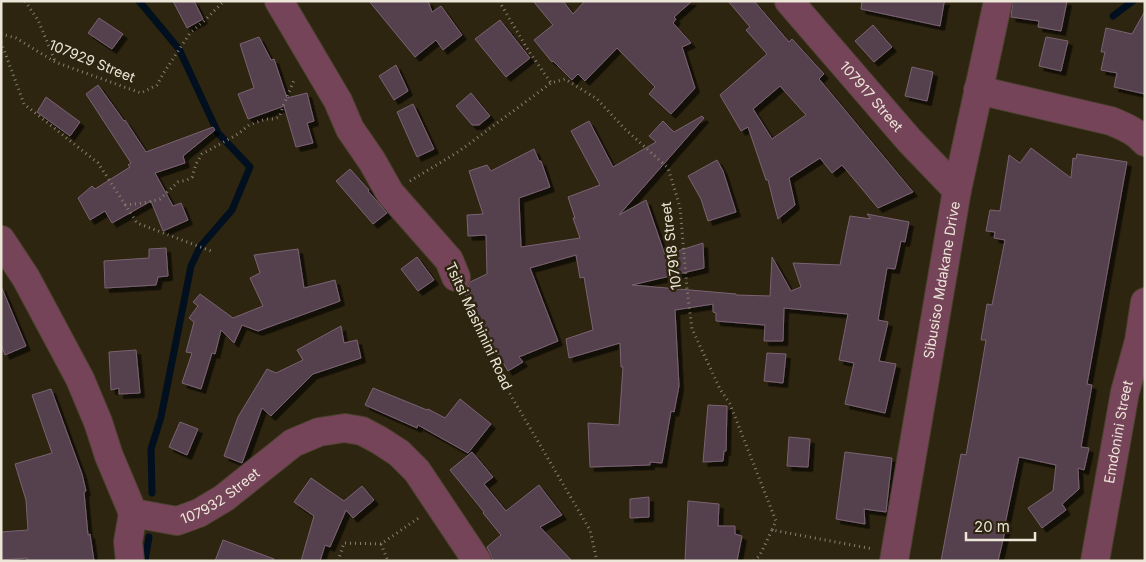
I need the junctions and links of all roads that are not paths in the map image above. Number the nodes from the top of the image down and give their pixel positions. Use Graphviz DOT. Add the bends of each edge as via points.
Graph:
graph roads {
  1 [pos="278,1"];
  2 [pos="789,1"];
  3 [pos="998,1"];
  4 [pos="978,90"];
  5 [pos="1145,142"];
  6 [pos="956,190"];
  7 [pos="1,240"];
  8 [pos="456,277"];
  9 [pos="1145,302"];
  10 [pos="132,514"];
  11 [pos="895,555"];
  12 [pos="130,561"];
  13 [pos="477,561"];
  14 [pos="1095,561"];
  1 -- 8 [label="street, Tsitsi Mashinini Road" via="338,101 350,130 390,193 449,260"];
  2 -- 6 [label="street, 107917 Street"];
  3 -- 4 [label="street, Sibusiso Mdakane Drive"];
  4 -- 5 [label="street" via="1111,121 1134,132"];
  4 -- 6 [label="street, Sibusiso Mdakane Drive"];
  6 -- 11 [label="street, Sibusiso Mdakane Drive"];
  7 -- 10 [label="street" via="26,278 80,379"];
  9 -- 14 [label="street, Emdonini Street" via="1139,341 1125,392"];
  10 -- 12 [label="street" via="128,542"];
  10 -- 13 [label="street, 107932 Street" via="177,521 199,513 224,498 293,443 319,432 345,428 362,432 399,453 416,471"];
}
